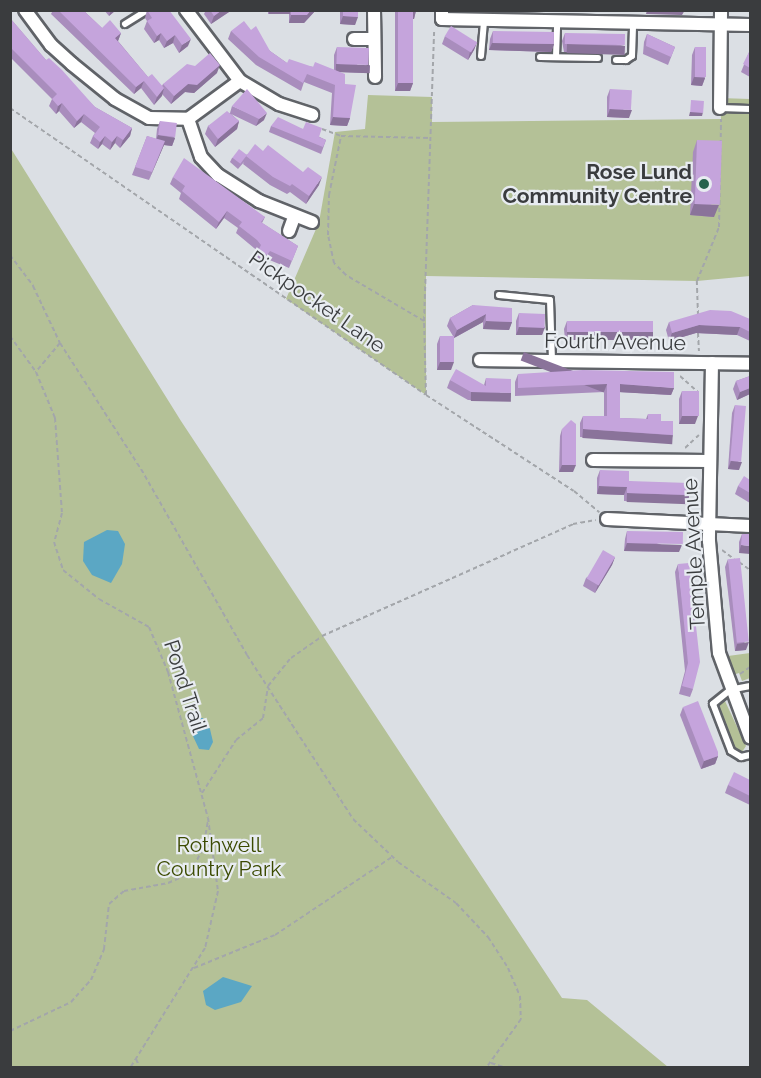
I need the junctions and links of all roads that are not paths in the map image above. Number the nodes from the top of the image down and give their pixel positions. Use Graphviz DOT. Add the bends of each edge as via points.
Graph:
graph roads {
  1 [pos="25,10"];
  2 [pos="147,10"];
  3 [pos="186,10"];
  4 [pos="374,10"];
  5 [pos="721,10"];
  6 [pos="442,15"];
  7 [pos="484,20"];
  8 [pos="557,21"];
  9 [pos="633,22"];
  10 [pos="125,24"];
  11 [pos="721,24"];
  12 [pos="750,25"];
  13 [pos="354,39"];
  14 [pos="373,39"];
  15 [pos="481,56"];
  16 [pos="540,57"];
  17 [pos="556,57"];
  18 [pos="598,58"];
  19 [pos="616,60"];
  20 [pos="375,77"];
  21 [pos="240,81"];
  22 [pos="720,108"];
  23 [pos="750,109"];
  24 [pos="312,115"];
  25 [pos="188,119"];
  26 [pos="294,217"];
  27 [pos="312,222"];
  28 [pos="289,231"];
  29 [pos="499,295"];
  30 [pos="480,360"];
  31 [pos="552,360"];
  32 [pos="706,363"];
  33 [pos="750,364"];
  34 [pos="593,460"];
  35 [pos="709,461"];
  36 [pos="607,519"];
  37 [pos="710,525"];
  38 [pos="750,526"];
  39 [pos="750,686"];
  40 [pos="730,690"];
  41 [pos="750,737"];
  42 [pos="750,754"];
  1 -- 25 [label="street" via="51,45 123,105 149,118"];
  2 -- 10 [label="lane"];
  3 -- 21 [label="street"];
  4 -- 14 [label="street"];
  5 -- 11 [label="street"];
  6 -- 7 [label="street"];
  7 -- 8 [label="street"];
  7 -- 15 [label="lane"];
  8 -- 9 [label="street"];
  8 -- 17 [label="lane"];
  9 -- 11 [label="street"];
  9 -- 19 [label="lane" via="632,56"];
  11 -- 12 [label="street"];
  11 -- 22 [label="street"];
  13 -- 14 [label="street"];
  14 -- 20 [label="street"];
  16 -- 17 [label="lane"];
  17 -- 18 [label="lane"];
  21 -- 24 [label="street" via="279,104"];
  21 -- 25 [label="street"];
  22 -- 23 [label="lane"];
  25 -- 26 [label="street" via="201,157 218,176"];
  26 -- 27 [label="street"];
  26 -- 28 [label="street"];
  29 -- 31 [label="lane" via="550,300"];
  30 -- 31 [label="street, Fourth Avenue"];
  31 -- 32 [label="street, Fourth Avenue"];
  32 -- 33 [label="street, Fourth Avenue"];
  32 -- 35 [label="street, Temple Avenue"];
  34 -- 35 [label="street"];
  35 -- 37 [label="street, Temple Avenue"];
  36 -- 37 [label="street"];
  37 -- 38 [label="street"];
  37 -- 40 [label="street, Temple Avenue" via="719,653"];
  39 -- 40 [label="lane"];
  40 -- 41 [label="street, Temple Avenue"];
  40 -- 42 [label="lane" via="716,698 713,708 731,751 741,757"];
}
